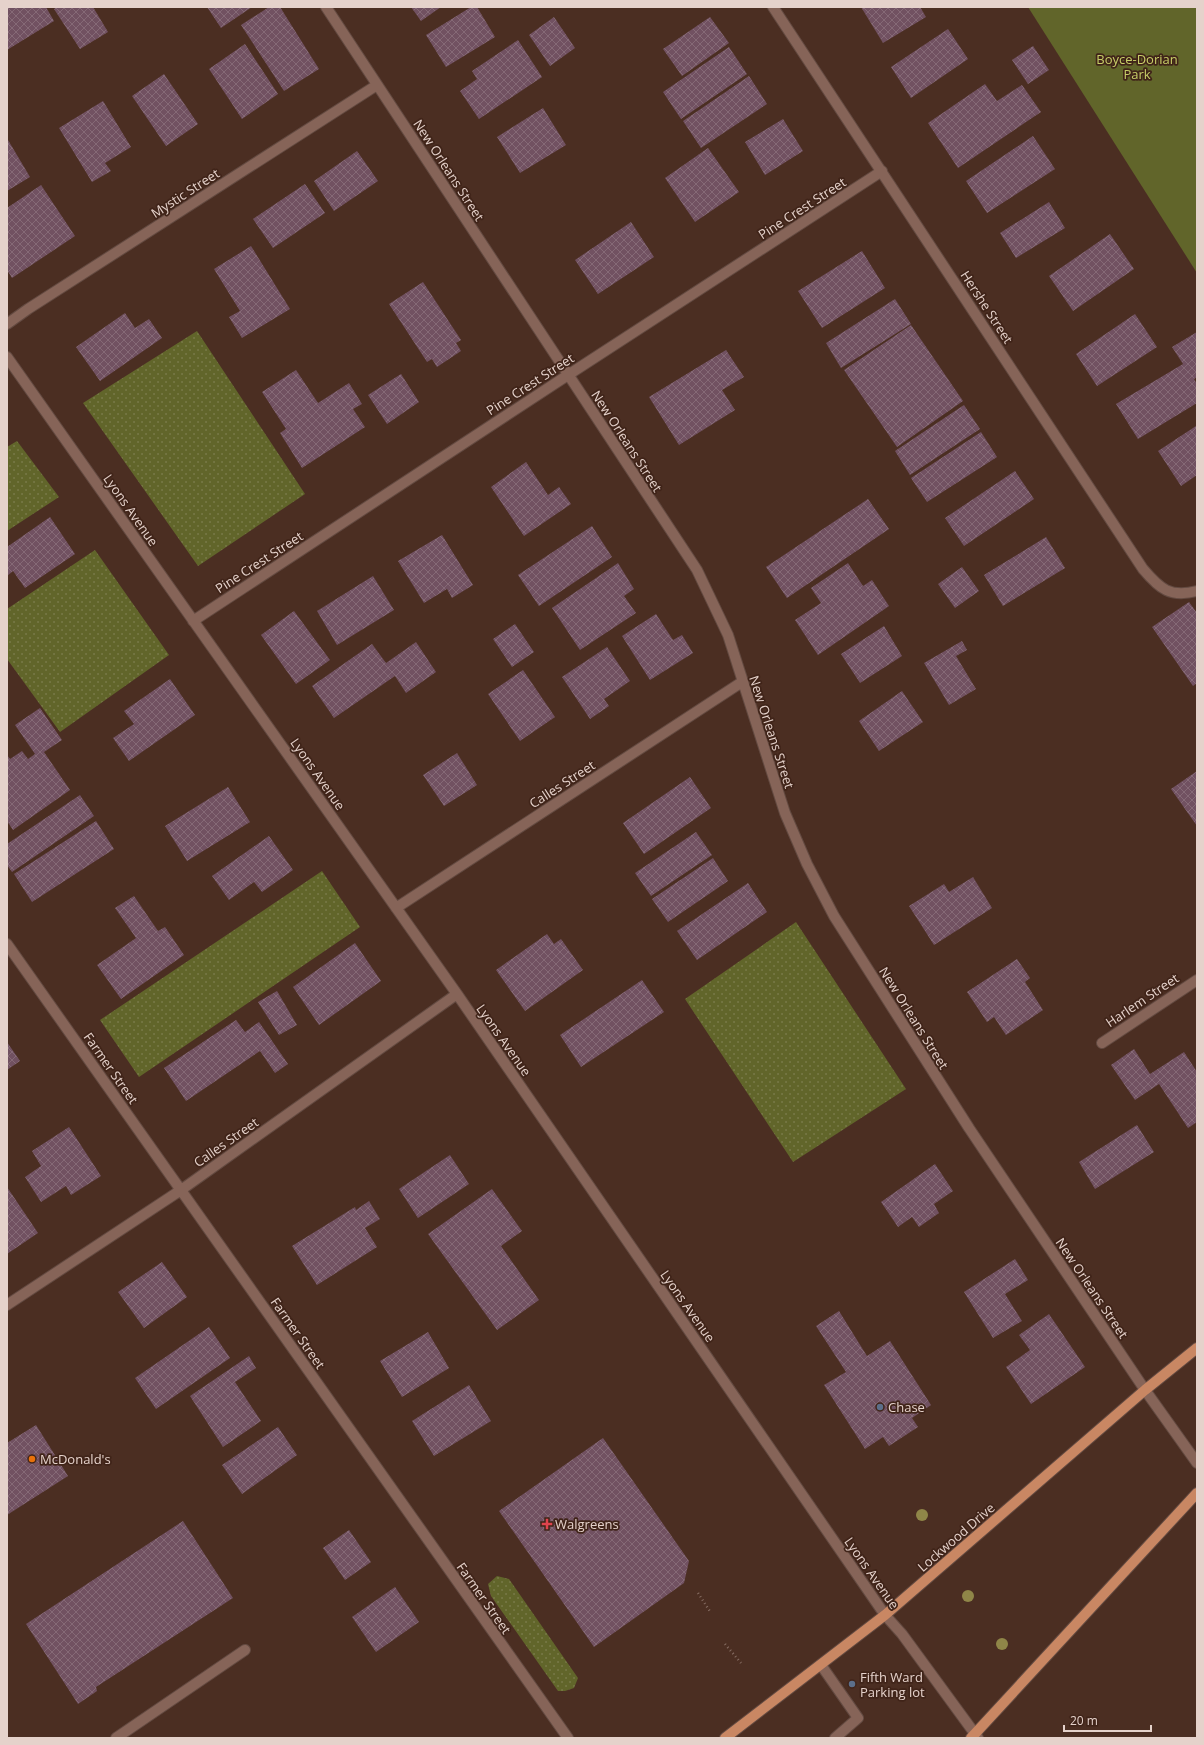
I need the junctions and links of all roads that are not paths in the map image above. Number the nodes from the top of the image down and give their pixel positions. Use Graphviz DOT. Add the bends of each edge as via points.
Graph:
graph roads {
  1 [pos="326,7"];
  2 [pos="773,7"];
  3 [pos="377,85"];
  4 [pos="882,172"];
  5 [pos="7,324"];
  6 [pos="7,357"];
  7 [pos="568,375"];
  8 [pos="1197,591"];
  9 [pos="193,620"];
  10 [pos="742,682"];
  11 [pos="396,908"];
  12 [pos="7,944"];
  13 [pos="1197,980"];
  14 [pos="456,994"];
  15 [pos="1102,1043"];
  16 [pos="181,1190"];
  17 [pos="7,1305"];
  18 [pos="1197,1348"];
  19 [pos="1145,1390"];
  20 [pos="1197,1463"];
  21 [pos="1197,1493"];
  22 [pos="885,1615"];
  23 [pos="245,1650"];
  24 [pos="821,1665"];
  25 [pos="974,1737"];
  26 [pos="116,1738"];
  27 [pos="568,1738"];
  28 [pos="725,1738"];
  29 [pos="835,1738"];
  1 -- 3 [label="street, New Orleans Street"];
  2 -- 4 [label="street, Hershe Street"];
  3 -- 5 [label="street, Mystic Street"];
  3 -- 7 [label="street, New Orleans Street"];
  4 -- 7 [label="street, Pine Crest Street"];
  4 -- 8 [label="street, Hershe Street" via="1143,569 1156,584 1168,592 1183,595"];
  6 -- 9 [label="street, Lyons Avenue"];
  7 -- 9 [label="street, Pine Crest Street"];
  7 -- 10 [label="street, New Orleans Street" via="697,570 728,635"];
  9 -- 11 [label="street, Lyons Avenue"];
  10 -- 11 [label="street, Calles Street"];
  10 -- 19 [label="street, New Orleans Street" via="785,813 807,864 834,916 969,1128"];
  11 -- 14 [label="street, Lyons Avenue"];
  12 -- 16 [label="street, Farmer Street"];
  13 -- 15 [label="street, Harlem Street"];
  14 -- 16 [label="street, Calles Street"];
  14 -- 22 [label="street, Lyons Avenue"];
  16 -- 17 [label="street, Calles Street"];
  16 -- 27 [label="street, Farmer Street"];
  18 -- 19 [label="main road, Lockwood Drive"];
  19 -- 20 [label="street, New Orleans Street"];
  19 -- 22 [label="main road, Lockwood Drive"];
  21 -- 25 [label="main road"];
  22 -- 24 [label="main road, Lockwood Drive"];
  22 -- 25 [label="street, Lyons Avenue" via="902,1634"];
  23 -- 26 [label="street"];
  24 -- 28 [label="main road, Lockwood Drive"];
  24 -- 29 [label="street" via="858,1718"];
}
